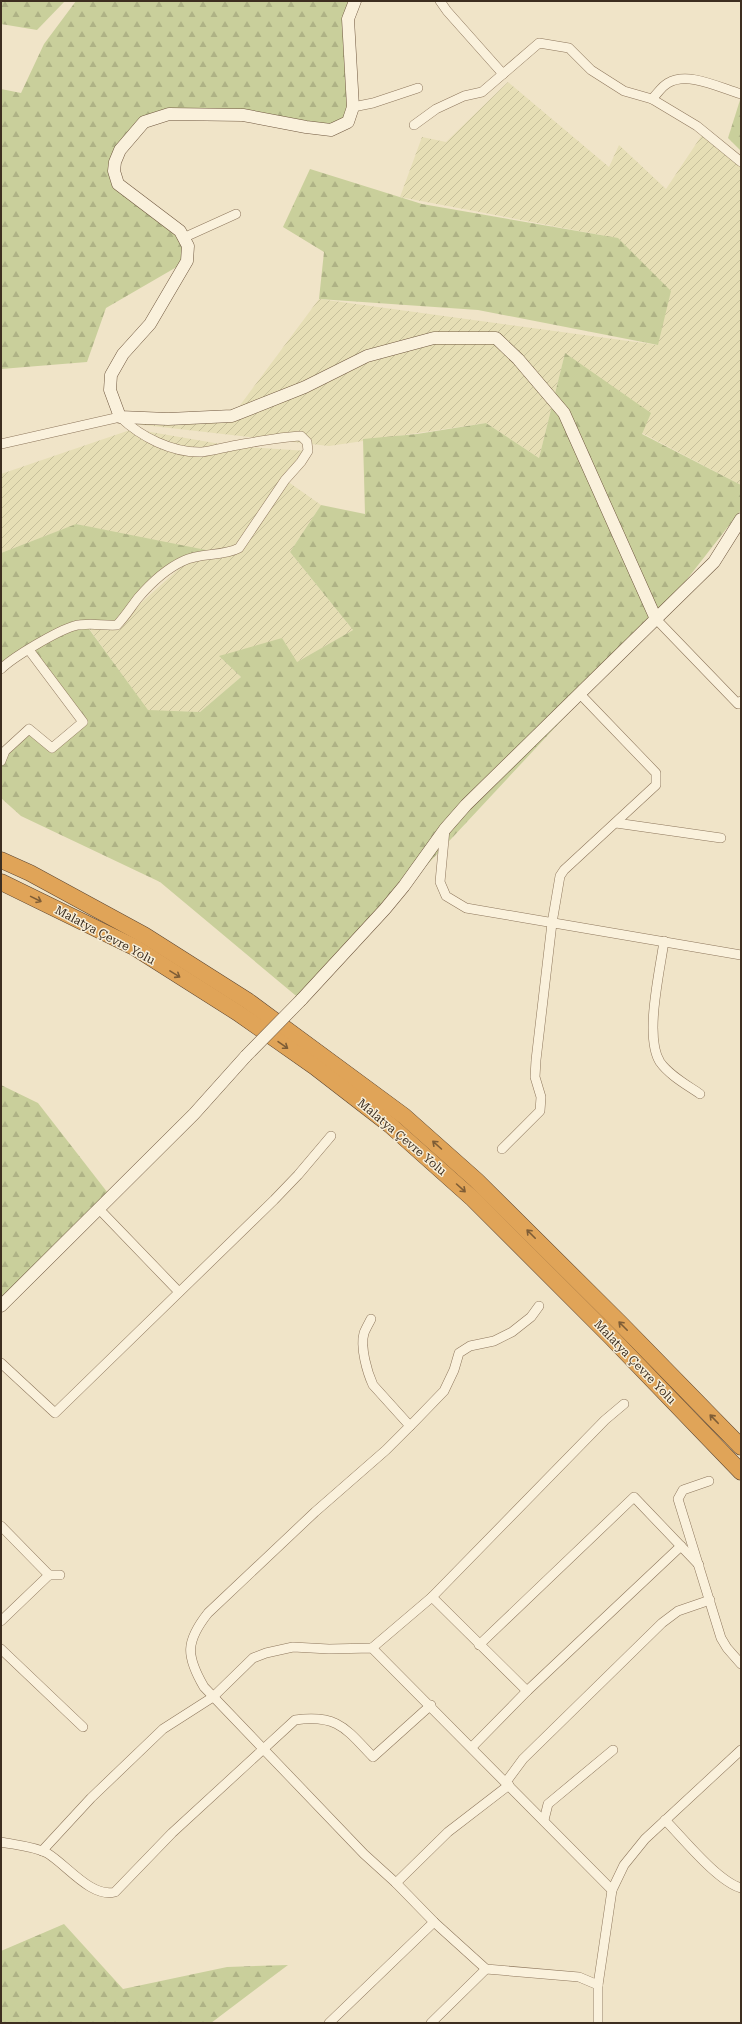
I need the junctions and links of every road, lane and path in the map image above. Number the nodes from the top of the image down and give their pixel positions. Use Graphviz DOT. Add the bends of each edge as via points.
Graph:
graph roads {
  1 [pos="355,1"];
  2 [pos="440,1"];
  3 [pos="503,74"];
  4 [pos="418,88"];
  5 [pos="741,94"];
  6 [pos="652,99"];
  7 [pos="353,107"];
  8 [pos="414,125"];
  9 [pos="741,162"];
  10 [pos="236,214"];
  11 [pos="183,238"];
  12 [pos="120,417"];
  13 [pos="1,444"];
  14 [pos="741,519"];
  15 [pos="656,619"];
  16 [pos="29,650"];
  17 [pos="1,669"];
  18 [pos="580,694"];
  19 [pos="741,701"];
  20 [pos="1,761"];
  21 [pos="616,823"];
  22 [pos="445,829"];
  23 [pos="721,838"];
  24 [pos="1,860"];
  25 [pos="1,882"];
  26 [pos="552,923"];
  27 [pos="664,941"];
  28 [pos="741,955"];
  29 [pos="700,1094"];
  30 [pos="331,1136"];
  31 [pos="502,1149"];
  32 [pos="99,1209"];
  33 [pos="179,1292"];
  34 [pos="1,1306"];
  35 [pos="539,1306"];
  36 [pos="371,1319"];
  37 [pos="1,1363"];
  38 [pos="624,1404"];
  39 [pos="410,1426"];
  40 [pos="741,1447"];
  41 [pos="741,1472"];
  42 [pos="709,1481"];
  43 [pos="1,1526"];
  44 [pos="681,1546"];
  45 [pos="699,1565"];
  46 [pos="49,1575"];
  47 [pos="60,1575"];
  48 [pos="432,1597"];
  49 [pos="710,1600"];
  50 [pos="1,1621"];
  51 [pos="479,1645"];
  52 [pos="372,1648"];
  53 [pos="1,1649"];
  54 [pos="741,1664"];
  55 [pos="527,1691"];
  56 [pos="213,1697"];
  57 [pos="431,1705"];
  58 [pos="83,1727"];
  59 [pos="472,1747"];
  60 [pos="264,1750"];
  61 [pos="613,1750"];
  62 [pos="741,1750"];
  63 [pos="508,1784"];
  64 [pos="544,1820"];
  65 [pos="665,1820"];
  66 [pos="1,1842"];
  67 [pos="42,1851"];
  68 [pos="396,1883"];
  69 [pos="741,1888"];
  70 [pos="612,1890"];
  71 [pos="434,1922"];
  72 [pos="486,1969"];
  73 [pos="598,1985"];
  74 [pos="329,2023"];
  75 [pos="431,2023"];
  76 [pos="598,2023"];
  1 -- 7 [label="street" via="348,18"];
  2 -- 3 [label="street"];
  3 -- 6 [label="street" via="539,43 553,44 569,48 591,70 624,91"];
  3 -- 8 [label="street" via="482,92 464,96 436,109"];
  4 -- 7 [label="street"];
  5 -- 6 [label="street" via="691,79 677,79 666,83"];
  6 -- 9 [label="street" via="697,126"];
  7 -- 11 [label="street" via="348,122 331,130 243,115 169,114 144,122 120,150 114,171 118,184 180,231"];
  10 -- 11 [label="street"];
  11 -- 12 [label="street" via="188,246 187,261 150,324 123,354 111,376 110,390"];
  12 -- 13 [label="street"];
  12 -- 15 [label="street" via="168,419 232,416 305,387 367,356 434,338 496,338 518,359 564,413"];
  12 -- 16 [label="street" via="132,429 150,439 179,449 202,452 301,436 307,442 308,451 239,548 232,552 200,555 183,561 166,572 138,598 117,625 74,626"];
  14 -- 15 [label="street" via="714,562"];
  15 -- 18 [label="street"];
  15 -- 19 [label="street" via="738,704"];
  16 -- 17 [label="street"];
  16 -- 20 [label="street" via="82,722 52,748 29,728 5,751"];
  18 -- 21 [label="street" via="656,773 656,785"];
  18 -- 22 [label="street" via="466,805"];
  21 -- 23 [label="street"];
  21 -- 26 [label="street" via="560,876"];
  22 -- 26 [label="street" via="440,882 446,896 466,908"];
  22 -- 32 [label="street, bridge" via="385,909 194,1114"];
  40 -- 24 [label="highway, Malatya Çevre Yolu, one-way" via="481,1185 404,1116 248,1001 144,935"];
  25 -- 41 [label="highway, Malatya Çevre Yolu, one-way" via="134,947 238,1013 315,1067 390,1125 484,1210"];
  26 -- 27 [label="street"];
  26 -- 31 [label="street" via="536,1060 535,1077 540,1097 540,1111"];
  27 -- 28 [label="street"];
  27 -- 29 [label="street" via="653,1045 660,1062 684,1084"];
  30 -- 33 [label="street" via="274,1200"];
  32 -- 33 [label="street"];
  32 -- 34 [label="street"];
  33 -- 37 [label="street" via="55,1413"];
  35 -- 39 [label="street" via="531,1317 512,1332 494,1341 470,1346 459,1353 444,1391"];
  36 -- 39 [label="street" via="364,1334 370,1379"];
  38 -- 48 [label="street" via="604,1420"];
  39 -- 56 [label="street" via="315,1512 208,1613 197,1627 190,1643 190,1654 194,1670"];
  42 -- 45 [label="street" via="684,1490 678,1499"];
  43 -- 46 [label="street"];
  44 -- 45 [label="street"];
  44 -- 51 [label="street" via="634,1497"];
  44 -- 55 [label="street"];
  45 -- 49 [label="street"];
  46 -- 47 [label="street"];
  46 -- 50 [label="street"];
  48 -- 51 [label="street"];
  48 -- 52 [label="street"];
  49 -- 54 [label="street" via="721,1638"];
  49 -- 63 [label="street" via="678,1611 662,1623 523,1759"];
  51 -- 55 [label="street"];
  52 -- 56 [label="street" via="293,1647 266,1652 244,1665"];
  52 -- 57 [label="street"];
  53 -- 58 [label="street"];
  55 -- 59 [label="street"];
  56 -- 60 [label="street"];
  56 -- 67 [label="street" via="163,1729 91,1798"];
  57 -- 59 [label="street"];
  57 -- 60 [label="street" via="373,1757 344,1727 329,1720 295,1720"];
  59 -- 63 [label="street"];
  60 -- 67 [label="street" via="172,1833 115,1892 108,1893 90,1886"];
  60 -- 68 [label="street" via="364,1854"];
  61 -- 64 [label="street" via="548,1804"];
  62 -- 65 [label="street"];
  63 -- 64 [label="street"];
  63 -- 68 [label="street" via="448,1832"];
  64 -- 70 [label="street"];
  65 -- 69 [label="street" via="714,1870"];
  65 -- 70 [label="street" via="632,1854"];
  66 -- 67 [label="street"];
  68 -- 71 [label="street"];
  70 -- 73 [label="street"];
  71 -- 72 [label="street"];
  71 -- 74 [label="street"];
  72 -- 73 [label="street" via="579,1977"];
  72 -- 75 [label="street"];
  73 -- 76 [label="street"];
}
